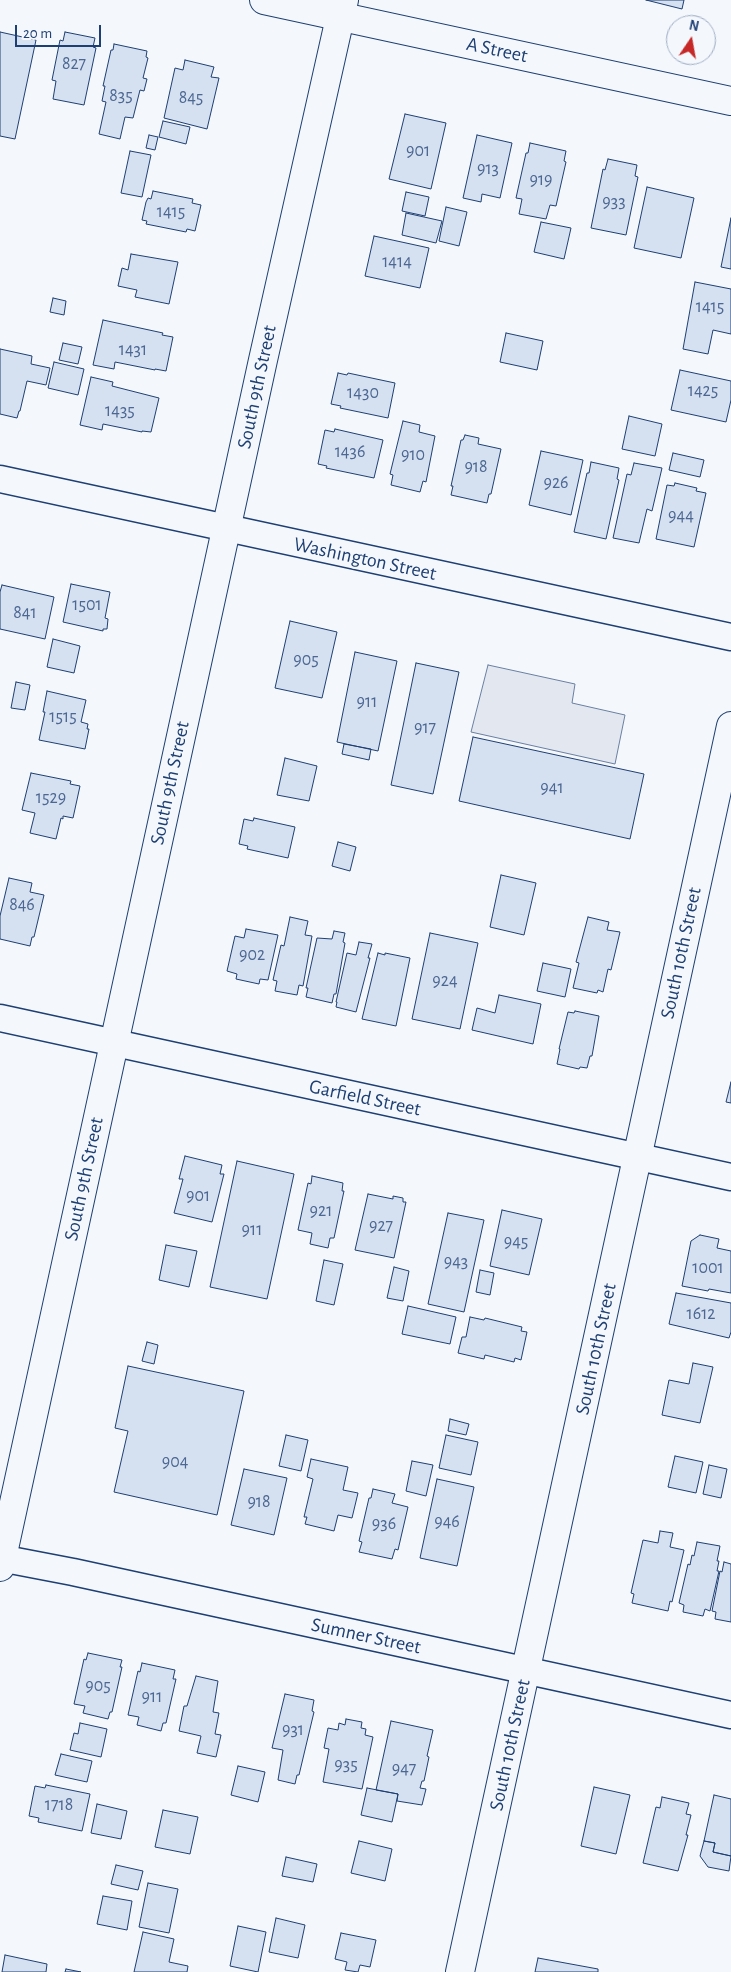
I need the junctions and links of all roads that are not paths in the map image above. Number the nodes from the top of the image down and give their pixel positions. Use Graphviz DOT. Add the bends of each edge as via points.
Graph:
graph roads {
  1 [pos="264,0"];
  2 [pos="343,8"];
  3 [pos="731,101"];
  4 [pos="0,479"];
  5 [pos="226,529"];
  6 [pos="731,637"];
  7 [pos="731,726"];
  8 [pos="0,1018"];
  9 [pos="114,1043"];
  10 [pos="638,1156"];
  11 [pos="731,1177"];
  12 [pos="1,1561"];
  13 [pos="527,1671"];
  14 [pos="731,1715"];
  15 [pos="460,1972"];
  1 -- 2 [label="main road, A Street"];
  2 -- 3 [label="main road, A Street"];
  2 -- 5 [label="main road, South 9th Street"];
  4 -- 5 [label="street, Washington Street"];
  5 -- 6 [label="street, Washington Street"];
  5 -- 9 [label="main road, South 9th Street"];
  7 -- 10 [label="main road, South 10th Street"];
  8 -- 9 [label="street, Garfield Street"];
  9 -- 10 [label="street, Garfield Street"];
  9 -- 12 [label="main road, South 9th Street"];
  10 -- 11 [label="street, Garfield Street"];
  10 -- 13 [label="main road, South 10th Street"];
  12 -- 13 [label="street, Sumner Street" via="68,1570"];
  13 -- 14 [label="street, Sumner Street"];
  13 -- 15 [label="main road, South 10th Street"];
}
